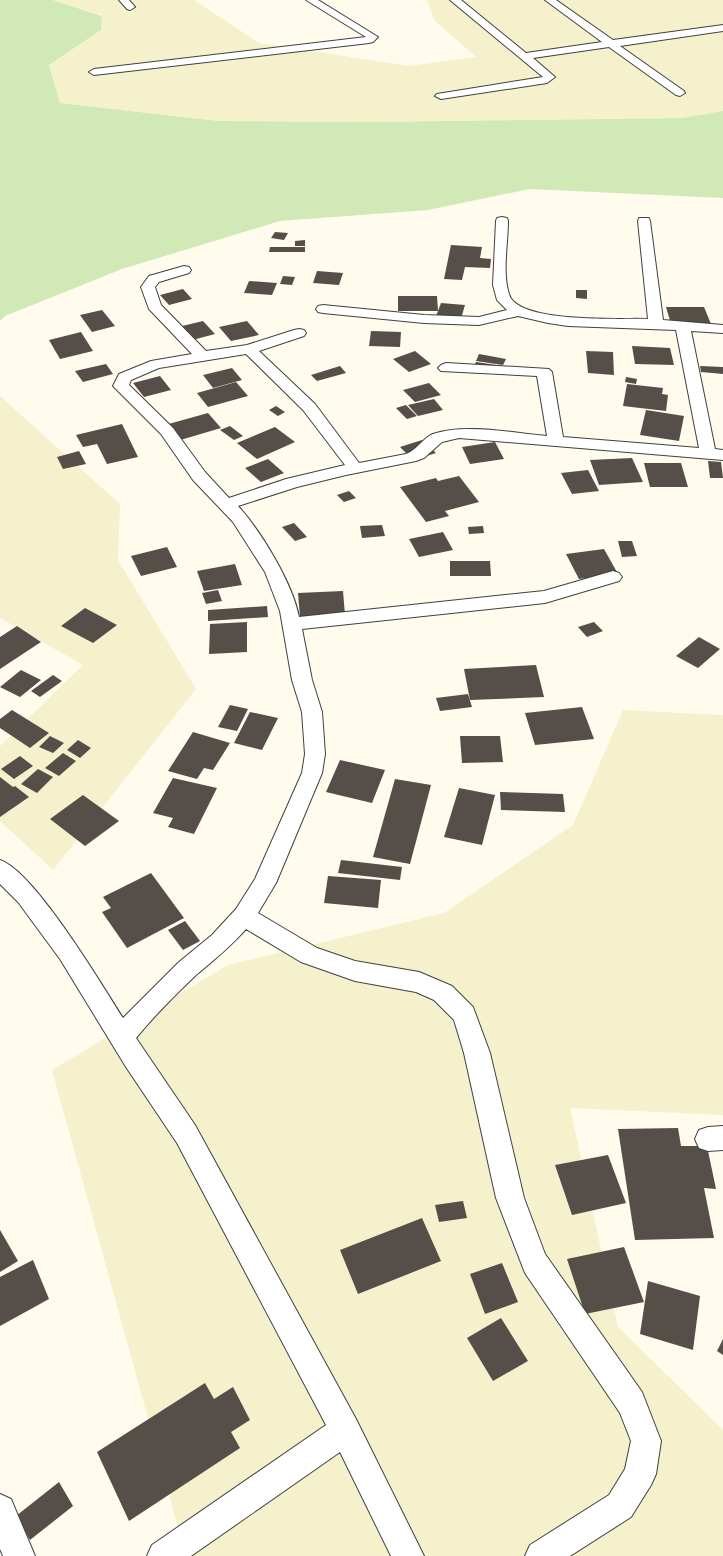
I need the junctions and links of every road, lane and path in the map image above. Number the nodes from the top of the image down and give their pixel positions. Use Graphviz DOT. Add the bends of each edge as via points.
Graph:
graph roads {
  1 [pos="311,0"];
  2 [pos="455,0"];
  3 [pos="550,0"];
  4 [pos="723,28"];
  5 [pos="612,44"];
  6 [pos="524,56"];
  7 [pos="94,72"];
  8 [pos="680,94"];
  9 [pos="441,96"];
  10 [pos="644,221"];
  11 [pos="502,222"];
  12 [pos="184,270"];
  13 [pos="323,309"];
  14 [pos="519,311"];
  15 [pos="656,324"];
  16 [pos="683,327"];
  17 [pos="723,329"];
  18 [pos="299,333"];
  19 [pos="249,349"];
  20 [pos="203,357"];
  21 [pos="446,368"];
  22 [pos="556,441"];
  23 [pos="716,454"];
  24 [pos="355,468"];
  25 [pos="228,504"];
  26 [pos="613,577"];
  27 [pos="292,624"];
  28 [pos="0,869"];
  29 [pos="244,916"];
  30 [pos="122,1036"];
  31 [pos="345,1430"];
  32 [pos="0,1510"];
  33 [pos="19,1556"];
  34 [pos="163,1556"];
  35 [pos="408,1556"];
  36 [pos="541,1556"];
  1 -- 7 [label="street" via="373,37 369,40"];
  2 -- 6 [label="street"];
  3 -- 5 [label="street"];
  4 -- 5 [label="street"];
  5 -- 6 [label="street"];
  5 -- 8 [label="street"];
  6 -- 9 [label="street" via="550,77 543,81"];
  10 -- 15 [label="street"];
  11 -- 14 [label="street" via="500,287 504,300"];
  12 -- 20 [label="street" via="154,279 148,287 154,306"];
  13 -- 14 [label="street" via="479,322"];
  14 -- 15 [label="street" via="556,320"];
  15 -- 16 [label="street"];
  16 -- 17 [label="street"];
  16 -- 23 [label="street"];
  18 -- 19 [label="street"];
  19 -- 20 [label="street"];
  19 -- 24 [label="street" via="309,407"];
  20 -- 25 [label="street" via="156,364 124,377 121,386 167,430 199,476"];
  21 -- 22 [label="street" via="544,372"];
  22 -- 23 [label="street"];
  22 -- 24 [label="street" via="459,433 437,438 418,455 410,458"];
  24 -- 25 [label="street" via="292,483"];
  25 -- 27 [label="street" via="274,572"];
  26 -- 27 [label="street" via="545,597"];
  27 -- 29 [label="street" via="302,680 312,712 316,754 312,773 265,883"];
  28 -- 30 [label="street" via="26,896 68,952"];
  29 -- 30 [label="street" via="220,942 144,1010"];
  29 -- 36 [label="street" via="309,955 355,971 419,982 443,993 464,1014 477,1053 510,1198 535,1263 631,1403 646,1441 640,1474 620,1506"];
  30 -- 31 [label="street" via="186,1134"];
  31 -- 34 [label="street"];
  31 -- 35 [label="street"];
  32 -- 33 [label="street"];
}
